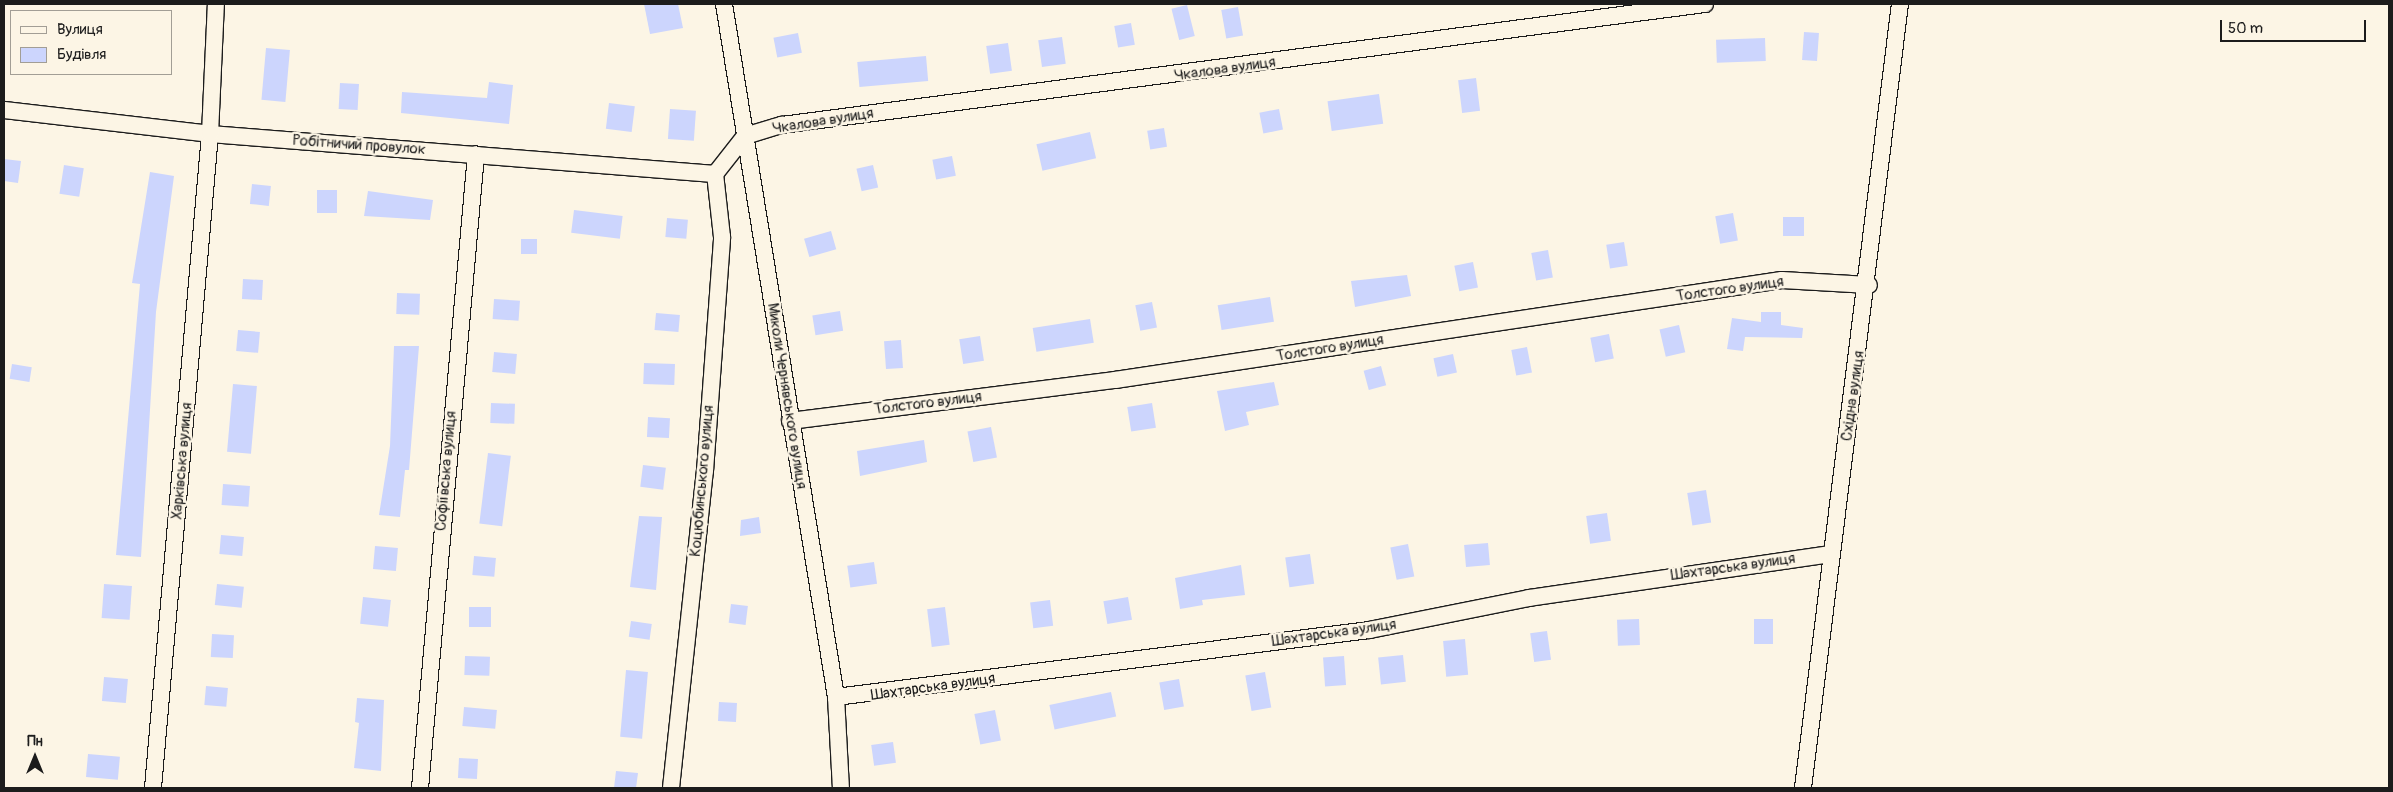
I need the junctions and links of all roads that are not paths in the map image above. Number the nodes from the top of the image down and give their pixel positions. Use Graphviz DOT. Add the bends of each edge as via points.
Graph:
graph roads {
  1 [pos="216,4"];
  2 [pos="724,4"];
  3 [pos="1705,4"];
  4 [pos="1900,4"];
  5 [pos="4,110"];
  6 [pos="210,134"];
  7 [pos="745,136"];
  8 [pos="476,154"];
  9 [pos="715,174"];
  10 [pos="1869,285"];
  11 [pos="790,421"];
  12 [pos="1830,554"];
  13 [pos="836,698"];
  14 [pos="153,788"];
  15 [pos="420,788"];
  16 [pos="671,788"];
  17 [pos="841,788"];
  18 [pos="1803,788"];
  1 -- 6 [label="street, Харківська вулиця"];
  2 -- 7 [label="street, Миколи Чернявського вулиця"];
  3 -- 7 [label="street, Чкалова вулиця" via="782,125"];
  4 -- 10 [label="street, Східна вулиця"];
  5 -- 6 [label="street, Робітничий провулок"];
  6 -- 8 [label="street, Робітничий провулок"];
  6 -- 14 [label="street, Харківська вулиця"];
  7 -- 9 [label="street"];
  7 -- 11 [label="street, Миколи Чернявського вулиця"];
  8 -- 9 [label="street, Робітничий провулок"];
  8 -- 15 [label="street, Софіївська вулиця"];
  9 -- 16 [label="street, Коцюбинського вулиця" via="722,237 705,471"];
  10 -- 11 [label="street, Толстого вулиця" via="1782,280 1115,380"];
  10 -- 12 [label="street, Східна вулиця"];
  11 -- 13 [label="street, Миколи Чернявського вулиця"];
  12 -- 13 [label="street, Шахтарська вулиця" via="1529,598 1369,630"];
  12 -- 18 [label="street, Східна вулиця"];
  13 -- 17 [label="street, Миколи Чернявського вулиця"];
}
